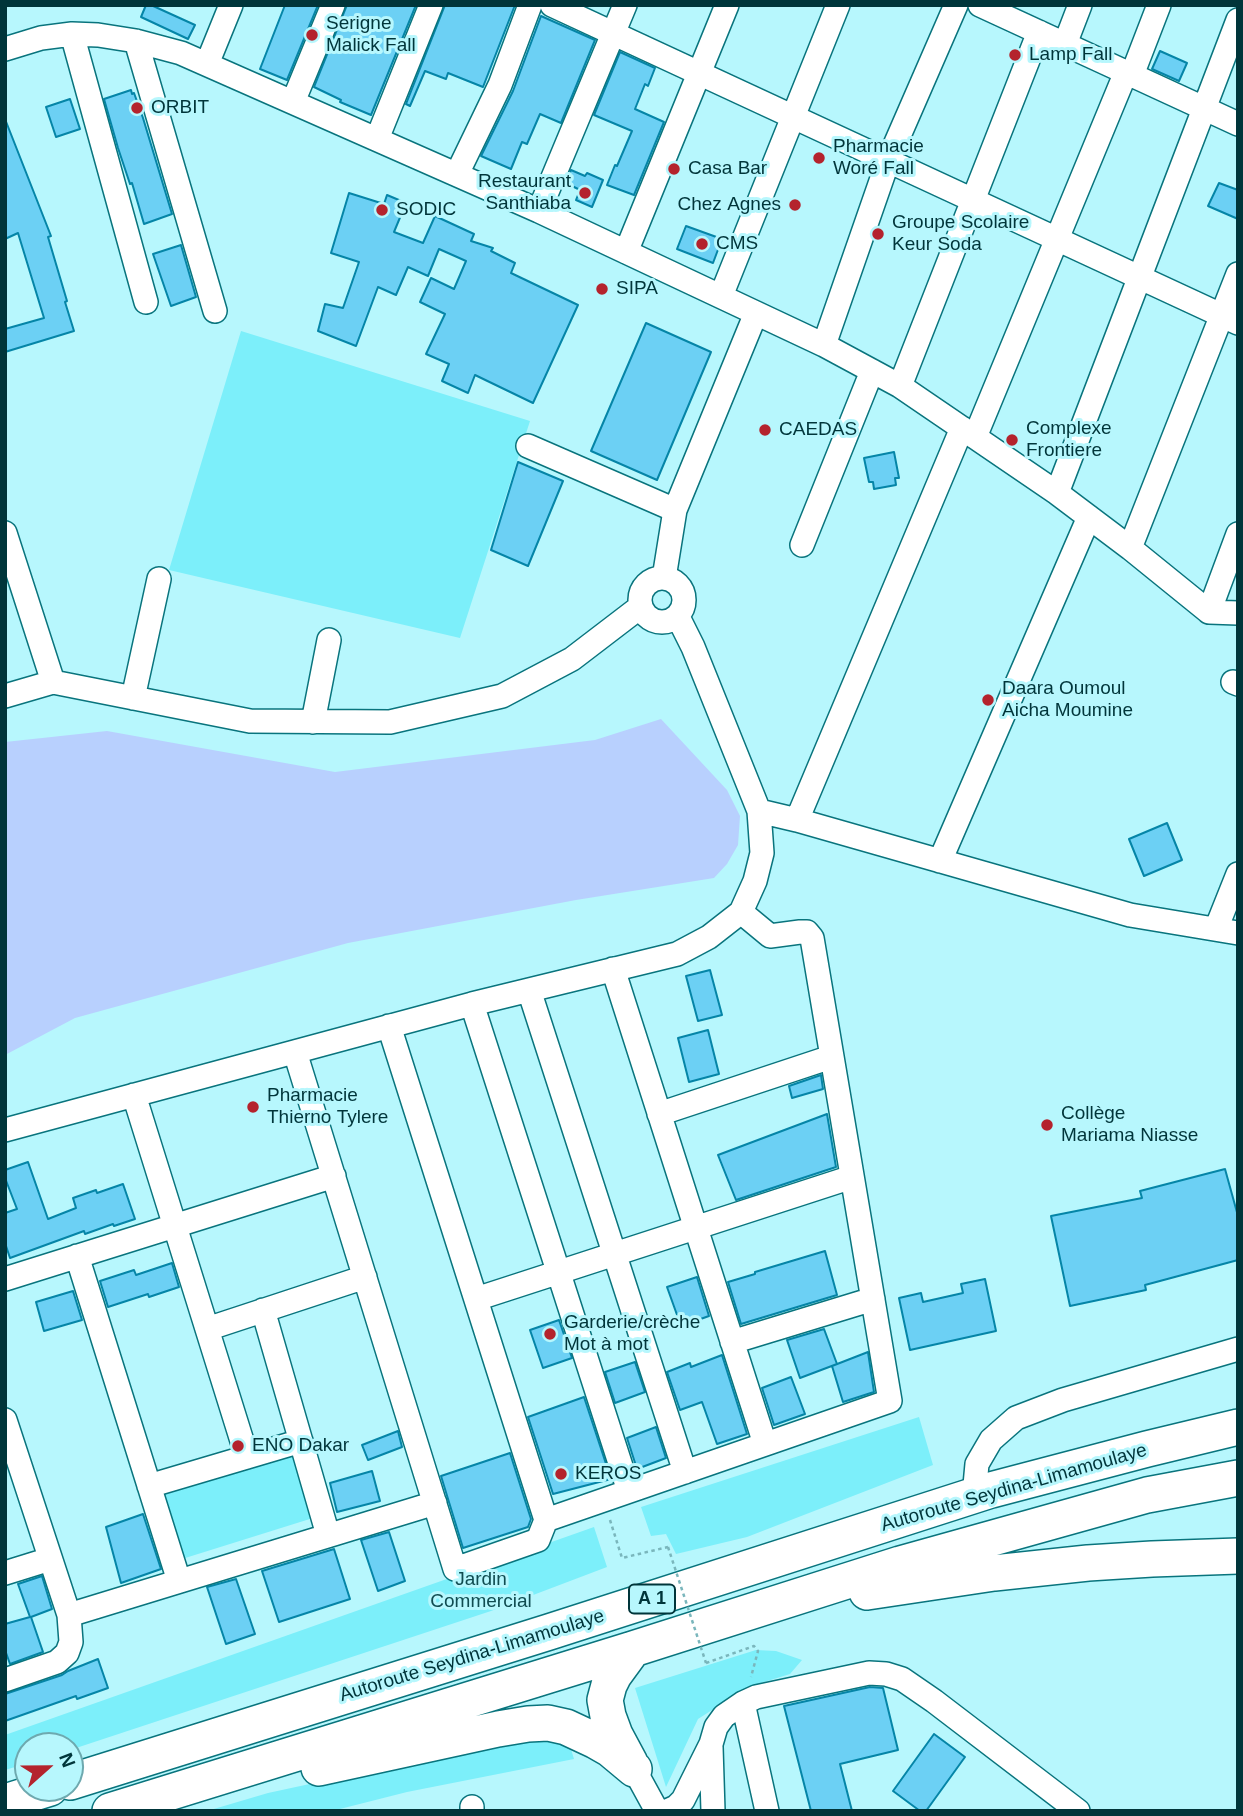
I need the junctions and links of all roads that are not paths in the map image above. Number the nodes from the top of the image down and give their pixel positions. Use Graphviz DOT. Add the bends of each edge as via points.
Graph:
graph roads {
  1 [pos="231,5"];
  2 [pos="333,5"];
  3 [pos="431,5"];
  4 [pos="530,5"];
  5 [pos="552,5"];
  6 [pos="625,5"];
  7 [pos="727,5"];
  8 [pos="838,5"];
  9 [pos="956,5"];
  10 [pos="1080,5"];
  11 [pos="1159,5"];
  12 [pos="990,7"];
  13 [pos="1238,20"];
  14 [pos="1040,32"];
  15 [pos="613,33"];
  16 [pos="72,34"];
  17 [pos="136,41"];
  18 [pos="1065,44"];
  19 [pos="5,49"];
  20 [pos="206,64"];
  21 [pos="699,73"];
  22 [pos="1129,74"];
  23 [pos="293,102"];
  24 [pos="1204,108"];
  25 [pos="793,117"];
  26 [pos="1238,124"];
  27 [pos="377,139"];
  28 [pos="888,161"];
  29 [pos="457,174"];
  30 [pos="973,200"];
  31 [pos="539,211"];
  32 [pos="1057,239"];
  33 [pos="626,252"];
  34 [pos="1238,274"];
  35 [pos="1139,277"];
  36 [pos="721,296"];
  37 [pos="146,302"];
  38 [pos="215,311"];
  39 [pos="755,313"];
  40 [pos="1230,319"];
  41 [pos="824,345"];
  42 [pos="872,371"];
  43 [pos="900,386"];
  44 [pos="969,433"];
  45 [pos="528,446"];
  46 [pos="1057,493"];
  47 [pos="676,510"];
  48 [pos="1089,517"];
  49 [pos="5,533"];
  50 [pos="1238,534"];
  51 [pos="802,545"];
  52 [pos="1130,548"];
  53 [pos="664,578"];
  54 [pos="159,579"];
  55 [pos="640,607"];
  56 [pos="1209,612"];
  57 [pos="1238,613"];
  58 [pos="678,617"];
  59 [pos="329,640"];
  60 [pos="53,682"];
  61 [pos="5,696"];
  62 [pos="134,698"];
  63 [pos="313,722"];
  64 [pos="759,811"];
  65 [pos="797,820"];
  66 [pos="940,861"];
  67 [pos="1238,874"];
  68 [pos="741,912"];
  69 [pos="1227,931"];
  70 [pos="613,969"];
  71 [pos="529,990"];
  72 [pos="472,1003"];
  73 [pos="389,1026"];
  74 [pos="295,1052"];
  75 [pos="831,1056"];
  76 [pos="134,1095"];
  77 [pos="659,1114"];
  78 [pos="5,1130"];
  79 [pos="334,1176"];
  80 [pos="852,1177"];
  81 [pos="175,1226"];
  82 [pos="696,1228"];
  83 [pos="615,1254"];
  84 [pos="77,1256"];
  85 [pos="559,1272"];
  86 [pos="365,1277"];
  87 [pos="5,1279"];
  88 [pos="476,1299"];
  89 [pos="873,1299"];
  90 [pos="263,1310"];
  91 [pos="207,1328"];
  92 [pos="732,1342"];
  93 [pos="1238,1349"];
  94 [pos="1238,1402"];
  95 [pos="5,1420"];
  96 [pos="1238,1427"];
  97 [pos="301,1441"];
  98 [pos="765,1444"];
  99 [pos="247,1457"];
  100 [pos="685,1472"];
  101 [pos="1238,1478"];
  102 [pos="149,1486"];
  103 [pos="629,1491"];
  104 [pos="983,1493"];
  105 [pos="435,1503"];
  106 [pos="546,1520"];
  107 [pos="328,1535"];
  108 [pos="1238,1556"];
  109 [pos="50,1559"];
  110 [pos="5,1573"];
  111 [pos="179,1581"];
  112 [pos="743,1614"];
  113 [pos="69,1615"];
  114 [pos="633,1649"];
  115 [pos="5,1680"];
  116 [pos="743,1703"];
  117 [pos="711,1744"];
  118 [pos="634,1769"];
  119 [pos="84,1778"];
  120 [pos="113,1810"];
  121 [pos="657,1811"];
  122 [pos="667,1811"];
  123 [pos="713,1811"];
  124 [pos="767,1811"];
  125 [pos="1077,1811"];
  1 -- 20 [label="street"];
  2 -- 23 [label="street"];
  3 -- 27 [label="street"];
  4 -- 29 [label="street" via="500,85"];
  5 -- 15 [label="street"];
  6 -- 15 [label="street"];
  7 -- 21 [label="street"];
  8 -- 25 [label="street"];
  9 -- 28 [label="street"];
  10 -- 18 [label="street"];
  11 -- 22 [label="street"];
  12 -- 14 [label="street"];
  13 -- 24 [label="street"];
  14 -- 18 [label="street"];
  14 -- 30 [label="street"];
  15 -- 21 [label="street"];
  15 -- 31 [label="street"];
  16 -- 17 [label="street"];
  16 -- 19 [label="street"];
  16 -- 37 [label="street"];
  17 -- 20 [label="street"];
  17 -- 38 [label="street"];
  18 -- 22 [label="street"];
  20 -- 23 [label="street"];
  21 -- 25 [label="street"];
  21 -- 33 [label="street"];
  22 -- 24 [label="street"];
  22 -- 32 [label="street"];
  23 -- 27 [label="street"];
  24 -- 26 [label="street"];
  24 -- 35 [label="street"];
  25 -- 28 [label="street"];
  25 -- 36 [label="street"];
  27 -- 29 [label="street"];
  28 -- 30 [label="street"];
  28 -- 41 [label="street"];
  29 -- 31 [label="street"];
  30 -- 32 [label="street"];
  30 -- 43 [label="street"];
  31 -- 33 [label="street"];
  32 -- 35 [label="street"];
  32 -- 44 [label="street"];
  33 -- 36 [label="street"];
  34 -- 40 [label="street"];
  35 -- 40 [label="street"];
  35 -- 46 [label="street"];
  36 -- 39 [label="street"];
  39 -- 41 [label="street"];
  39 -- 47 [label="street"];
  40 -- 52 [label="street"];
  41 -- 42 [label="street"];
  42 -- 43 [label="street"];
  42 -- 51 [label="street"];
  43 -- 44 [label="street"];
  44 -- 46 [label="street"];
  44 -- 65 [label="street"];
  45 -- 47 [label="street"];
  46 -- 48 [label="street"];
  47 -- 53 [label="street"];
  48 -- 52 [label="street"];
  48 -- 66 [label="street"];
  49 -- 60 [label="street"];
  50 -- 56 [label="street"];
  52 -- 56 [label="street"];
  53 -- 55 [label="street" via="645,586"];
  53 -- 58 [label="street" via="682,588 684,609"];
  54 -- 62 [label="street"];
  55 -- 58 [label="street" via="656,623"];
  55 -- 63 [label="street" via="572,659 502,696 390,722"];
  56 -- 57 [label="street"];
  58 -- 64 [label="street"];
  59 -- 63 [label="street"];
  60 -- 61 [label="street"];
  60 -- 62 [label="street"];
  62 -- 63 [label="street" via="250,721"];
  64 -- 65 [label="street"];
  64 -- 68 [label="street" via="762,853"];
  65 -- 66 [label="street"];
  66 -- 69 [label="street" via="1130,915"];
  67 -- 69 [label="street"];
  68 -- 70 [label="street" via="677,954"];
  68 -- 75 [label="street" via="770,936 807,932 812,937"];
  70 -- 71 [label="street"];
  70 -- 77 [label="street"];
  71 -- 72 [label="street"];
  71 -- 83 [label="street"];
  72 -- 73 [label="street"];
  72 -- 85 [label="street"];
  73 -- 74 [label="street"];
  73 -- 88 [label="street"];
  74 -- 76 [label="street"];
  74 -- 79 [label="street"];
  75 -- 77 [label="street"];
  75 -- 80 [label="street"];
  76 -- 78 [label="street"];
  76 -- 81 [label="street"];
  77 -- 82 [label="street"];
  79 -- 81 [label="street"];
  79 -- 86 [label="street"];
  80 -- 82 [label="street"];
  80 -- 89 [label="street"];
  81 -- 84 [label="street"];
  81 -- 91 [label="street"];
  82 -- 83 [label="street"];
  82 -- 92 [label="street"];
  83 -- 85 [label="street"];
  83 -- 100 [label="street"];
  84 -- 87 [label="street"];
  84 -- 102 [label="street"];
  85 -- 88 [label="street"];
  85 -- 103 [label="street"];
  86 -- 90 [label="street"];
  86 -- 105 [label="street"];
  88 -- 106 [label="street"];
  89 -- 92 [label="street"];
  89 -- 98 [label="street" via="890,1401"];
  90 -- 91 [label="street"];
  90 -- 97 [label="street"];
  91 -- 99 [label="street"];
  92 -- 98 [label="street"];
  93 -- 104 [label="street" via="1016,1418 991,1440 978,1464"];
  94 -- 104 [label="highway" via="1174,1419"];
  95 -- 109 [label="street"];
  96 -- 104 [label="highway, Autoroute Seydina-Limamoulaye / A 1"];
  97 -- 99 [label="street"];
  97 -- 107 [label="street"];
  98 -- 100 [label="street"];
  99 -- 102 [label="street"];
  100 -- 103 [label="street"];
  101 -- 112 [label="highway, A 1" via="1147,1495 900,1564"];
  102 -- 111 [label="street"];
  103 -- 106 [label="street"];
  104 -- 119 [label="highway, Autoroute Seydina-Limamoulaye / A 1"];
  105 -- 106 [label="street" via="455,1569 538,1540"];
  105 -- 107 [label="street"];
  107 -- 111 [label="street"];
  108 -- 112 [label="highway, A 1" via="1008,1572"];
  109 -- 110 [label="street"];
  109 -- 113 [label="street"];
  111 -- 113 [label="street"];
  112 -- 114 [label="highway, A 1"];
  113 -- 115 [label="street" via="67,1653 57,1662"];
  114 -- 118 [label="highway" via="614,1675 605,1700 615,1735"];
  114 -- 120 [label="highway, A 1"];
  116 -- 117 [label="street" via="724,1716"];
  116 -- 124 [label="street"];
  116 -- 125 [label="street" via="869,1673 902,1679"];
  117 -- 122 [label="street" via="683,1800"];
  117 -- 123 [label="street"];
  118 -- 120 [label="highway" via="596,1741 566,1727 528,1724 199,1797"];
  118 -- 121 [label="street"];
}
